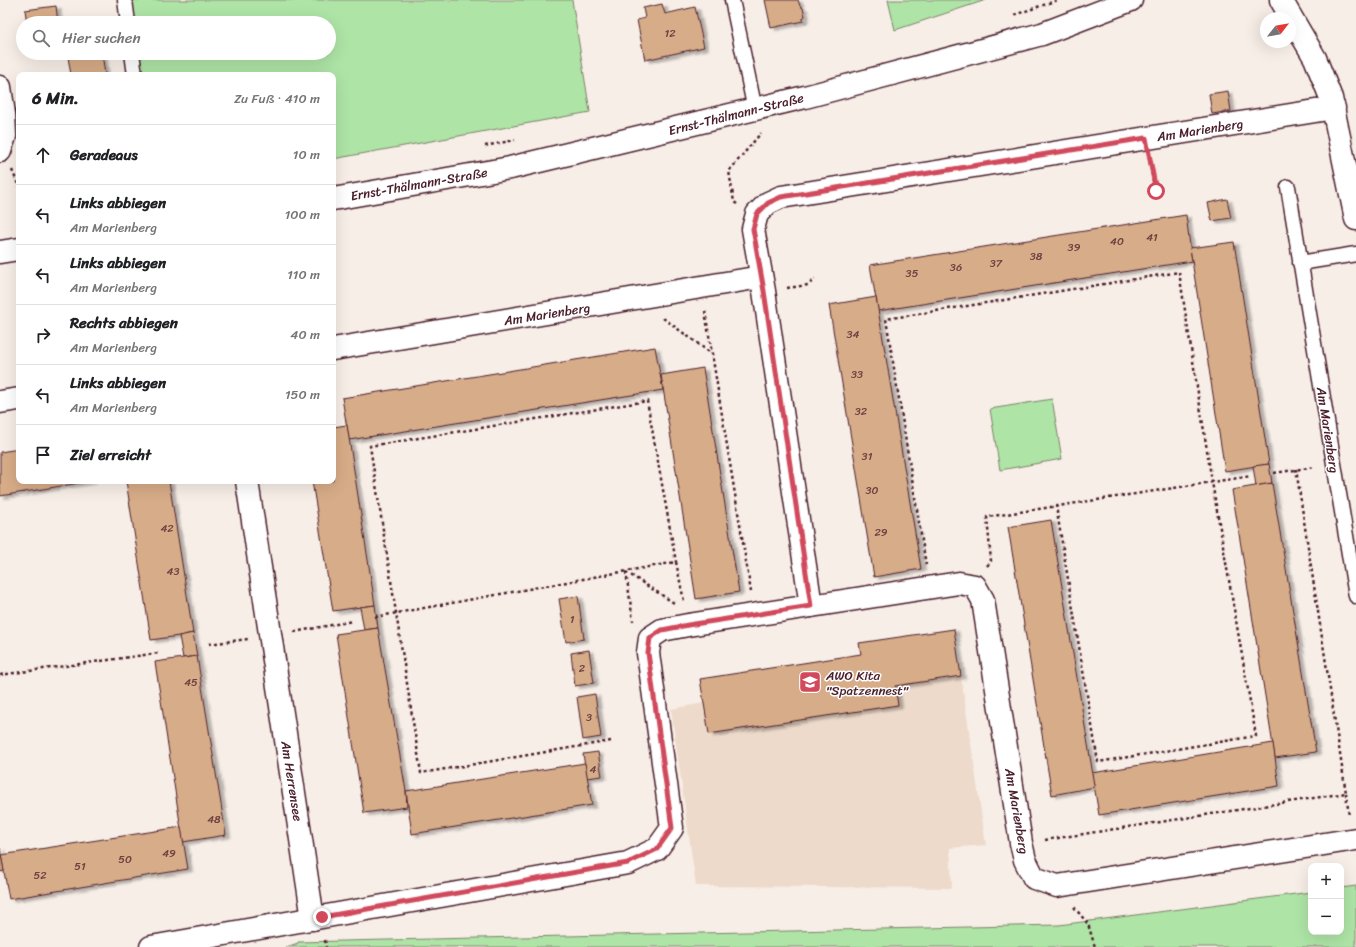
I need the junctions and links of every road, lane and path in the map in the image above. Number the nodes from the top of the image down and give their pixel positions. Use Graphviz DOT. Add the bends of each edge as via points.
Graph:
graph roads {
  1 [pos="125,0"];
  2 [pos="732,0"];
  3 [pos="1131,0"];
  4 [pos="1281,0"];
  5 [pos="127,16"];
  6 [pos="133,60"];
  7 [pos="135,72"];
  8 [pos="0,87"];
  9 [pos="763,107"];
  10 [pos="1334,108"];
  11 [pos="1146,138"];
  12 [pos="0,151"];
  13 [pos="1288,187"];
  14 [pos="1156,191"];
  15 [pos="336,198"];
  16 [pos="757,214"];
  17 [pos="1356,219"];
  18 [pos="16,249"];
  19 [pos="0,252"];
  20 [pos="1356,254"];
  21 [pos="1300,263"];
  22 [pos="815,280"];
  23 [pos="763,284"];
  24 [pos="701,288"];
  25 [pos="659,315"];
  26 [pos="336,349"];
  27 [pos="712,354"];
  28 [pos="16,399"];
  29 [pos="0,402"];
  30 [pos="1333,464"];
  31 [pos="1296,469"];
  32 [pos="1274,473"];
  33 [pos="1251,476"];
  34 [pos="1212,482"];
  35 [pos="247,484"];
  36 [pos="1056,506"];
  37 [pos="676,562"];
  38 [pos="626,572"];
  39 [pos="976,586"];
  40 [pos="930,587"];
  41 [pos="1356,596"];
  42 [pos="811,606"];
  43 [pos="397,613"];
  44 [pos="755,614"];
  45 [pos="375,617"];
  46 [pos="687,618"];
  47 [pos="650,638"];
  48 [pos="159,653"];
  49 [pos="0,675"];
  50 [pos="611,742"];
  51 [pos="1356,839"];
  52 [pos="1021,843"];
  53 [pos="1057,886"];
  54 [pos="313,919"];
  55 [pos="151,947"];
  56 [pos="1095,947"];
  1 -- 5 [label="lane"];
  2 -- 9 [label="lane"];
  3 -- 9 [label="street, Ernst-Thälmann-Straße" via="1042,34"];
  4 -- 10 [label="street" via="1315,58"];
  6 -- 7 [label="lane"];
  8 -- 12 [label="street" via="5,136"];
  9 -- 15 [label="street, Ernst-Thälmann-Straße" via="510,168"];
  9 -- 16 [label="path" via="774,118 729,171 734,202"];
  10 -- 11 [label="street, Am Marienberg"];
  10 -- 17 [label="street"];
  11 -- 14 [label="path"];
  11 -- 16 [label="street, Am Marienberg" via="781,197 768,203"];
  13 -- 21 [label="lane, Am Marienberg"];
  16 -- 23 [label="street" via="753,229"];
  18 -- 19 [label="street"];
  20 -- 21 [label="lane"];
  21 -- 30 [label="lane, Am Marienberg"];
  22 -- 23 [label="path" via="808,285"];
  23 -- 24 [label="street, Am Marienberg"];
  23 -- 42 [label="street"];
  24 -- 26 [label="street, Am Marienberg"];
  24 -- 27 [label="path"];
  25 -- 27 [label="path"];
  27 -- 44 [label="path"];
  28 -- 29 [label="street"];
  30 -- 31 [label="path"];
  30 -- 41 [label="lane, Am Marienberg"];
  31 -- 32 [label="path"];
  31 -- 52 [label="path" via="1346,793"];
  33 -- 34 [label="path"];
  34 -- 36 [label="path"];
  34 -- 36 [label="path" via="1256,736 1098,762"];
  34 -- 40 [label="path" via="1179,272 886,319"];
  35 -- 54 [label="street, Am Herrensee"];
  36 -- 39 [label="path" via="987,517 991,561"];
  37 -- 38 [label="path"];
  37 -- 43 [label="path" via="647,401 370,446"];
  37 -- 46 [label="path"];
  38 -- 43 [label="path"];
  38 -- 46 [label="path"];
  38 -- 47 [label="path" via="633,620"];
  39 -- 40 [label="street" via="959,583"];
  39 -- 52 [label="street, Am Marienberg" via="983,600"];
  40 -- 42 [label="street"];
  42 -- 44 [label="street"];
  43 -- 45 [label="path"];
  43 -- 50 [label="path" via="421,773"];
  44 -- 46 [label="street"];
  46 -- 47 [label="street"];
  47 -- 54 [label="street" via="648,653 672,828 657,849 628,863"];
  48 -- 49 [label="path"];
  51 -- 53 [label="street, Am Marienberg"];
  52 -- 53 [label="street, Am Marienberg" via="1025,860 1034,878"];
  53 -- 56 [label="path" via="1088,924"];
  54 -- 55 [label="street"];
}
